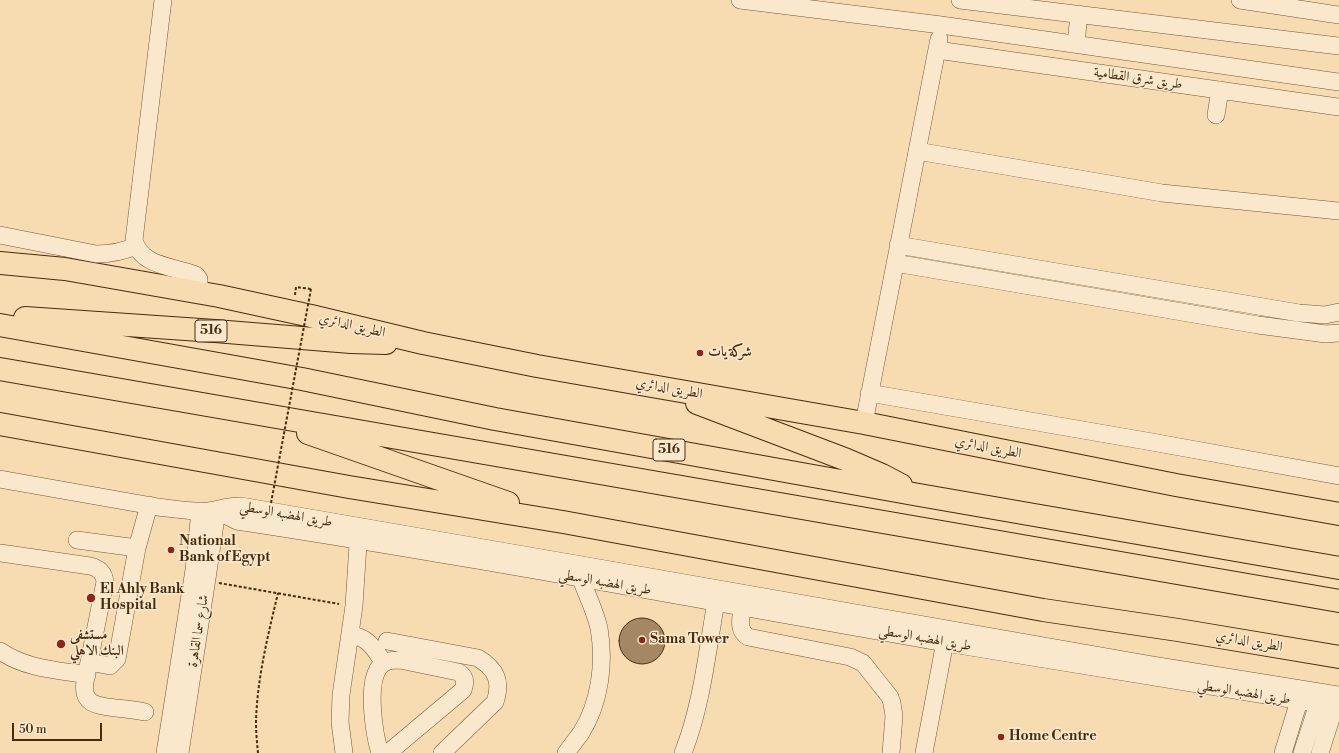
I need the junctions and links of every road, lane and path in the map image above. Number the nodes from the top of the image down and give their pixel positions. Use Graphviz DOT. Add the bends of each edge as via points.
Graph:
graph roads {
  1 [pos="163,0"];
  2 [pos="740,0"];
  3 [pos="960,0"];
  4 [pos="1240,0"];
  5 [pos="1079,14"];
  6 [pos="1339,15"];
  7 [pos="941,25"];
  8 [pos="1076,44"];
  9 [pos="1339,46"];
  10 [pos="936,50"];
  11 [pos="1339,82"];
  12 [pos="1223,91"];
  13 [pos="1339,107"];
  14 [pos="1219,115"];
  15 [pos="917,151"];
  16 [pos="1339,211"];
  17 [pos="0,235"];
  18 [pos="136,246"];
  19 [pos="898,246"];
  20 [pos="0,263"];
  21 [pos="895,263"];
  22 [pos="1000,263"];
  23 [pos="997,280"];
  24 [pos="296,286"];
  25 [pos="1138,286"];
  26 [pos="199,292"];
  27 [pos="1135,304"];
  28 [pos="1339,312"];
  29 [pos="1299,313"];
  30 [pos="0,317"];
  31 [pos="0,325"];
  32 [pos="362,328"];
  33 [pos="194,329"];
  34 [pos="1296,330"];
  35 [pos="1339,333"];
  36 [pos="423,343"];
  37 [pos="0,369"];
  38 [pos="659,388"];
  39 [pos="869,393"];
  40 [pos="249,412"];
  41 [pos="864,423"];
  42 [pos="0,424"];
  43 [pos="1339,476"];
  44 [pos="0,479"];
  45 [pos="919,496"];
  46 [pos="271,503"];
  47 [pos="149,505"];
  48 [pos="208,510"];
  49 [pos="1339,514"];
  50 [pos="563,522"];
  51 [pos="358,533"];
  52 [pos="77,540"];
  53 [pos="137,548"];
  54 [pos="0,554"];
  55 [pos="1339,568"];
  56 [pos="203,574"];
  57 [pos="581,579"];
  58 [pos="655,585"];
  59 [pos="278,593"];
  60 [pos="1339,601"];
  61 [pos="716,602"];
  62 [pos="354,606"];
  63 [pos="742,607"];
  64 [pos="350,635"];
  65 [pos="946,636"];
  66 [pos="387,641"];
  67 [pos="0,651"];
  68 [pos="1339,657"];
  69 [pos="384,663"];
  70 [pos="88,669"];
  71 [pos="1299,701"];
  72 [pos="1338,703"];
  73 [pos="1318,704"];
  74 [pos="145,712"];
  75 [pos="165,753"];
  76 [pos="180,753"];
  77 [pos="258,753"];
  78 [pos="344,753"];
  79 [pos="380,753"];
  80 [pos="388,753"];
  81 [pos="442,753"];
  82 [pos="566,753"];
  83 [pos="683,753"];
  84 [pos="891,753"];
  85 [pos="924,753"];
  86 [pos="1283,753"];
  87 [pos="1302,753"];
  88 [pos="1320,753"];
  1 -- 18 [label="street" via="134,240"];
  2 -- 7 [label="street"];
  3 -- 5 [label="street"];
  4 -- 6 [label="street"];
  5 -- 8 [label="street"];
  5 -- 9 [label="street"];
  7 -- 8 [label="street"];
  7 -- 10 [label="street"];
  8 -- 11 [label="street"];
  10 -- 12 [label="street, طريق شرق القطامية"];
  10 -- 15 [label="street"];
  12 -- 13 [label="street, طريق شرق القطامية"];
  12 -- 14 [label="street"];
  15 -- 16 [label="street" via="1162,193"];
  15 -- 19 [label="street"];
  17 -- 18 [label="street" via="96,254 119,252"];
  18 -- 26 [label="street" via="156,263 196,275 199,279"];
  19 -- 21 [label="street"];
  19 -- 22 [label="street"];
  20 -- 26 [label="highway, الطريق الدائري / 516" via="65,269"];
  21 -- 23 [label="street"];
  21 -- 39 [label="street"];
  22 -- 23 [label="street"];
  22 -- 25 [label="street"];
  23 -- 27 [label="street"];
  24 -- 46 [label="path, bridge" via="311,289"];
  25 -- 27 [label="street"];
  25 -- 29 [label="street"];
  26 -- 32 [label="highway, الطريق الدائري / 516"];
  27 -- 34 [label="street"];
  28 -- 29 [label="street" via="1325,315"];
  29 -- 34 [label="street"];
  30 -- 33 [label="highway, 516"];
  31 -- 45 [label="highway, 516" via="302,379 495,419"];
  32 -- 33 [label="highway, 516" via="232,326"];
  32 -- 36 [label="highway, الطريق الدائري / 516"];
  33 -- 36 [label="highway, 516" via="351,342"];
  34 -- 35 [label="street"];
  36 -- 38 [label="highway, الطريق الدائري / 516"];
  37 -- 40 [label="highway, 516"];
  38 -- 41 [label="highway, الطريق الدائري / 516"];
  38 -- 45 [label="highway, 516" via="847,460 882,475"];
  39 -- 41 [label="street"];
  39 -- 43 [label="street"];
  40 -- 50 [label="highway, 516"];
  40 -- 60 [label="highway, 516"];
  41 -- 49 [label="highway, الطريق الدائري / 516" via="1176,485"];
  42 -- 50 [label="highway, الطريق الدائري / 516" via="349,487"];
  44 -- 47 [label="street, طريق الهضبه الوسطي"];
  45 -- 55 [label="highway, 516"];
  47 -- 48 [label="street, طريق الهضبه الوسطي"];
  47 -- 53 [label="street"];
  48 -- 51 [label="street, طريق الهضبه الوسطي" via="242,506"];
  48 -- 56 [label="street, شارع سما القاهرة"];
  50 -- 68 [label="highway, الطريق الدائري / 516" via="1036,608"];
  51 -- 57 [label="street, طريق الهضبه الوسطي"];
  51 -- 58 [label="street, طريق الهضبه الوسطي"];
  51 -- 62 [label="street"];
  52 -- 53 [label="street"];
  53 -- 70 [label="street" via="117,660 110,666"];
  54 -- 70 [label="street" via="90,566 101,571 105,582"];
  56 -- 59 [label="path"];
  56 -- 75 [label="street, شارع سما القاهرة"];
  56 -- 76 [label="street, شارع سما القاهرة"];
  57 -- 58 [label="street, طريق الهضبه الوسطي"];
  57 -- 82 [label="street" via="598,627 602,654 600,681 593,708 582,732"];
  58 -- 61 [label="street, طريق الهضبه الوسطي"];
  58 -- 65 [label="street, طريق الهضبه الوسطي"];
  59 -- 62 [label="path"];
  59 -- 77 [label="path" via="258,694"];
  61 -- 63 [label="street, طريق الهضبه الوسطي"];
  61 -- 83 [label="street" via="698,705"];
  62 -- 64 [label="street"];
  63 -- 65 [label="street, طريق الهضبه الوسطي"];
  63 -- 84 [label="street" via="740,626 748,637 850,657 863,664 887,692 892,703 894,716"];
  64 -- 69 [label="street" via="364,638"];
  64 -- 78 [label="street" via="341,694 340,722"];
  65 -- 71 [label="street, طريق الهضبه الوسطي" via="1208,687"];
  65 -- 72 [label="street, طريق الهضبه الوسطي" via="1147,664"];
  65 -- 85 [label="street"];
  66 -- 81 [label="street" via="478,658 494,671 499,692 495,702"];
  67 -- 70 [label="street" via="27,665"];
  69 -- 79 [label="street" via="375,676 372,703 373,722"];
  69 -- 80 [label="street" via="400,660 458,672 462,674 465,682 460,693"];
  70 -- 74 [label="street" via="85,692 94,704"];
  71 -- 73 [label="street, طريق الهضبه الوسطي"];
  71 -- 86 [label="street"];
  72 -- 73 [label="street, طريق الهضبه الوسطي"];
  72 -- 88 [label="street"];
  73 -- 87 [label="street"];
}
